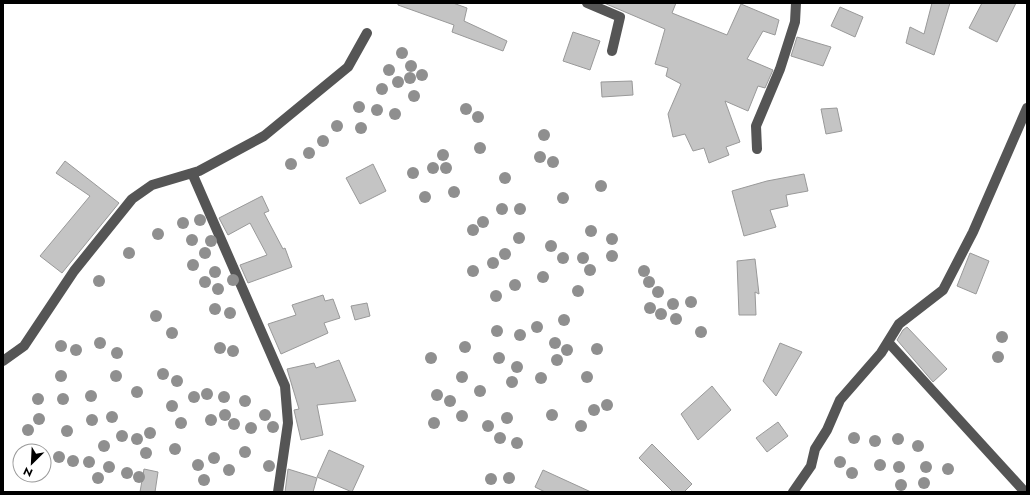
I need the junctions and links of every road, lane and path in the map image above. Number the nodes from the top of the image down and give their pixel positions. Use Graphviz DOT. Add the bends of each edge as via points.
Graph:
graph roads {
  1 [pos="587,3"];
  2 [pos="796,3"];
  3 [pos="367,33"];
  4 [pos="612,51"];
  5 [pos="1027,108"];
  6 [pos="756,149"];
  7 [pos="192,172"];
  8 [pos="888,342"];
  9 [pos="3,361"];
  10 [pos="278,492"];
  11 [pos="792,492"];
  12 [pos="1025,492"];
  1 -- 4 [label="street" via="620,17"];
  2 -- 6 [label="street" via="795,22 780,69 756,126"];
  3 -- 7 [label="street" via="348,67 264,136"];
  5 -- 8 [label="street" via="973,232 943,290 899,324"];
  7 -- 9 [label="street" via="152,185 132,199 74,271 24,346"];
  7 -- 10 [label="street" via="285,386 288,423"];
  8 -- 11 [label="street" via="840,400 827,430 815,449 811,466"];
  8 -- 12 [label="street"];
}
